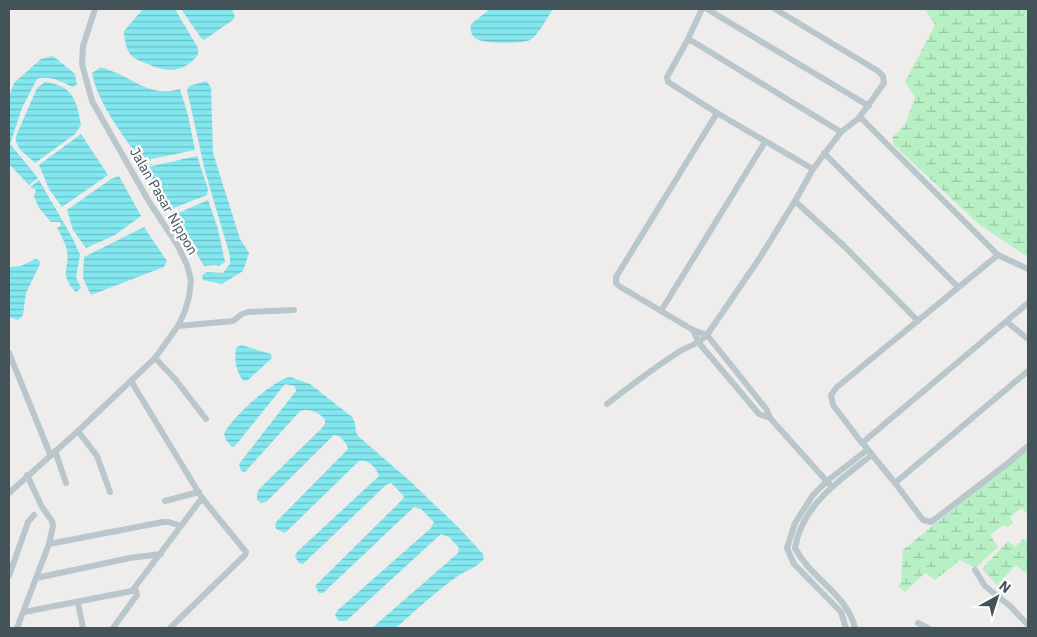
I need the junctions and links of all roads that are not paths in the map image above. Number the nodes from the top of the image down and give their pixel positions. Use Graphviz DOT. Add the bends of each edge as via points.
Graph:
graph roads {
  1 [pos="702,9"];
  2 [pos="707,9"];
  3 [pos="775,9"];
  4 [pos="92,10"];
  5 [pos="687,41"];
  6 [pos="869,106"];
  7 [pos="717,113"];
  8 [pos="859,118"];
  9 [pos="841,132"];
  10 [pos="765,142"];
  11 [pos="824,153"];
  12 [pos="813,169"];
  13 [pos="795,201"];
  14 [pos="998,255"];
  15 [pos="1028,270"];
  16 [pos="958,287"];
  17 [pos="1028,303"];
  18 [pos="294,310"];
  19 [pos="661,311"];
  20 [pos="918,321"];
  21 [pos="1007,322"];
  22 [pos="178,326"];
  23 [pos="693,330"];
  24 [pos="707,335"];
  25 [pos="1028,339"];
  26 [pos="699,343"];
  27 [pos="719,350"];
  28 [pos="9,353"];
  29 [pos="711,357"];
  30 [pos="155,358"];
  31 [pos="1028,371"];
  32 [pos="131,381"];
  33 [pos="607,404"];
  34 [pos="770,418"];
  35 [pos="206,419"];
  36 [pos="78,431"];
  37 [pos="862,443"];
  38 [pos="1028,446"];
  39 [pos="867,450"];
  40 [pos="52,453"];
  41 [pos="872,456"];
  42 [pos="27,475"];
  43 [pos="827,481"];
  44 [pos="66,483"];
  45 [pos="895,483"];
  46 [pos="832,487"];
  47 [pos="9,492"];
  48 [pos="110,492"];
  49 [pos="201,495"];
  50 [pos="165,501"];
  51 [pos="34,515"];
  52 [pos="181,526"];
  53 [pos="789,538"];
  54 [pos="796,540"];
  55 [pos="49,544"];
  56 [pos="161,554"];
  57 [pos="975,570"];
  58 [pos="9,576"];
  59 [pos="36,578"];
  60 [pos="135,588"];
  61 [pos="78,603"];
  62 [pos="24,612"];
  63 [pos="850,612"];
  64 [pos="842,616"];
  65 [pos="918,623"];
  66 [pos="1028,625"];
  67 [pos="17,628"];
  68 [pos="83,628"];
  69 [pos="113,628"];
  70 [pos="170,628"];
  71 [pos="846,628"];
  72 [pos="855,628"];
  73 [pos="928,628"];
  1 -- 5 [label="street"];
  2 -- 6 [label="street"];
  3 -- 6 [label="street" via="883,76 884,83"];
  4 -- 22 [label="street, Jalan Pasar Nippon" via="82,64 92,101 187,265 191,280 189,297"];
  5 -- 7 [label="street" via="667,81"];
  5 -- 9 [label="street" via="692,41"];
  6 -- 8 [label="street"];
  7 -- 10 [label="street"];
  7 -- 19 [label="street" via="615,280 619,286"];
  8 -- 9 [label="street"];
  8 -- 14 [label="street"];
  9 -- 11 [label="street"];
  10 -- 12 [label="street"];
  10 -- 19 [label="street"];
  11 -- 12 [label="street"];
  11 -- 16 [label="street"];
  12 -- 13 [label="street"];
  13 -- 20 [label="street"];
  13 -- 24 [label="street"];
  14 -- 15 [label="street"];
  14 -- 16 [label="street"];
  16 -- 20 [label="street"];
  17 -- 21 [label="street"];
  18 -- 22 [label="street" via="248,312 229,322"];
  19 -- 23 [label="street"];
  20 -- 37 [label="street" via="831,395 833,405"];
  21 -- 25 [label="street"];
  21 -- 37 [label="street"];
  22 -- 30 [label="street, Jalan Pasar Nippon"];
  23 -- 24 [label="street"];
  23 -- 26 [label="street"];
  24 -- 26 [label="street"];
  24 -- 27 [label="street"];
  26 -- 29 [label="street"];
  26 -- 33 [label="street" via="683,349"];
  27 -- 29 [label="street"];
  27 -- 34 [label="street"];
  28 -- 40 [label="street"];
  29 -- 34 [label="street" via="760,414"];
  30 -- 32 [label="street, Jalan Pasar Nippon"];
  30 -- 35 [label="street"];
  31 -- 45 [label="street"];
  32 -- 36 [label="street, Jalan Pasar Nippon"];
  32 -- 49 [label="street"];
  34 -- 43 [label="street"];
  36 -- 40 [label="street, Jalan Pasar Nippon"];
  36 -- 48 [label="street" via="97,456"];
  37 -- 39 [label="street"];
  38 -- 45 [label="street" via="931,522 923,520"];
  39 -- 41 [label="street"];
  39 -- 43 [label="street"];
  40 -- 42 [label="street, Jalan Pasar Nippon"];
  40 -- 44 [label="street"];
  41 -- 45 [label="street"];
  41 -- 46 [label="street"];
  42 -- 47 [label="street, Jalan Pasar Nippon"];
  42 -- 55 [label="street" via="53,524"];
  43 -- 46 [label="street"];
  43 -- 53 [label="street" via="803,508"];
  46 -- 54 [label="street" via="820,498"];
  49 -- 50 [label="street"];
  49 -- 52 [label="street"];
  49 -- 70 [label="street" via="246,554"];
  51 -- 58 [label="street" via="28,522"];
  52 -- 55 [label="street" via="163,522"];
  52 -- 56 [label="street"];
  53 -- 54 [label="street"];
  53 -- 64 [label="street" via="787,548 794,564"];
  54 -- 63 [label="street" via="795,548 806,566"];
  55 -- 59 [label="street"];
  56 -- 59 [label="street"];
  56 -- 60 [label="street"];
  57 -- 66 [label="street" via="985,586"];
  59 -- 62 [label="street"];
  60 -- 61 [label="street"];
  60 -- 69 [label="street" via="137,595"];
  61 -- 62 [label="street"];
  61 -- 68 [label="street"];
  62 -- 67 [label="street"];
  63 -- 64 [label="street"];
  63 -- 72 [label="street"];
  64 -- 71 [label="street"];
  65 -- 73 [label="street"];
}
